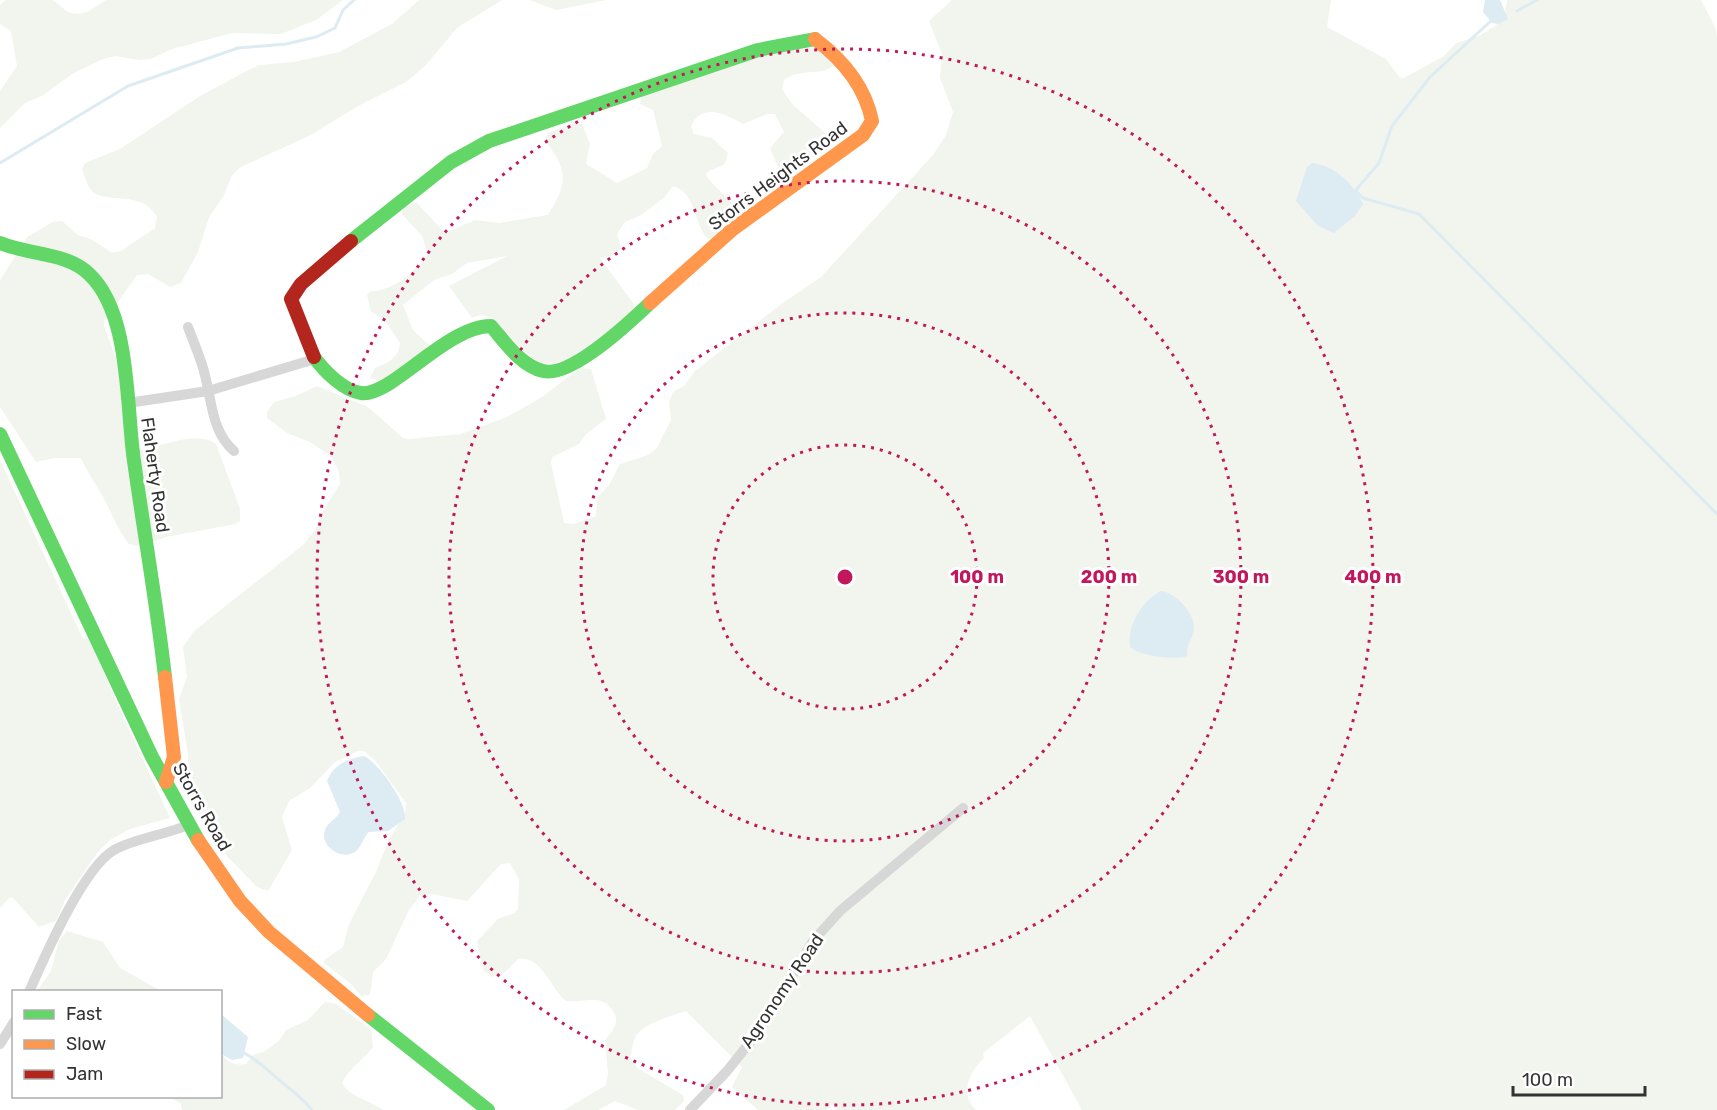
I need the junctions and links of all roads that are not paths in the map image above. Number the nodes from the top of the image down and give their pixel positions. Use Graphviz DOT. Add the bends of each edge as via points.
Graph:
graph roads {
  1 [pos="0,243"];
  2 [pos="188,327"];
  3 [pos="315,359"];
  4 [pos="208,391"];
  5 [pos="128,403"];
  6 [pos="0,434"];
  7 [pos="234,451"];
  8 [pos="166,782"];
  9 [pos="963,808"];
  10 [pos="188,825"];
  11 [pos="30,990"];
  12 [pos="12,1025"];
  13 [pos="0,1044"];
  14 [pos="488,1110"];
  15 [pos="690,1110"];
  1 -- 5 [label="street, Flaherty Road" via="28,254 64,260 91,274 108,304 121,348"];
  2 -- 4 [label="street"];
  3 -- 3 [label="street, Storrs Heights Road" via="291,298 300,284 451,162 489,141 792,41 815,39 831,49 871,104 873,121 863,135 730,231 620,329 566,368 549,372 531,367 491,326 477,326 457,335 381,388 363,394 346,388"];
  3 -- 4 [label="street"];
  4 -- 5 [label="street"];
  4 -- 7 [label="street" via="222,440"];
  5 -- 8 [label="street, Flaherty Road" via="174,759"];
  6 -- 8 [label="street, Storrs Road"];
  8 -- 10 [label="street, Storrs Road"];
  9 -- 15 [label="street, Agronomy Road" via="840,911 813,941 759,1030"];
  10 -- 11 [label="street" via="106,856 68,911"];
  10 -- 14 [label="street, Storrs Road" via="240,901 270,932 313,972"];
  12 -- 13 [label="street"];
}
